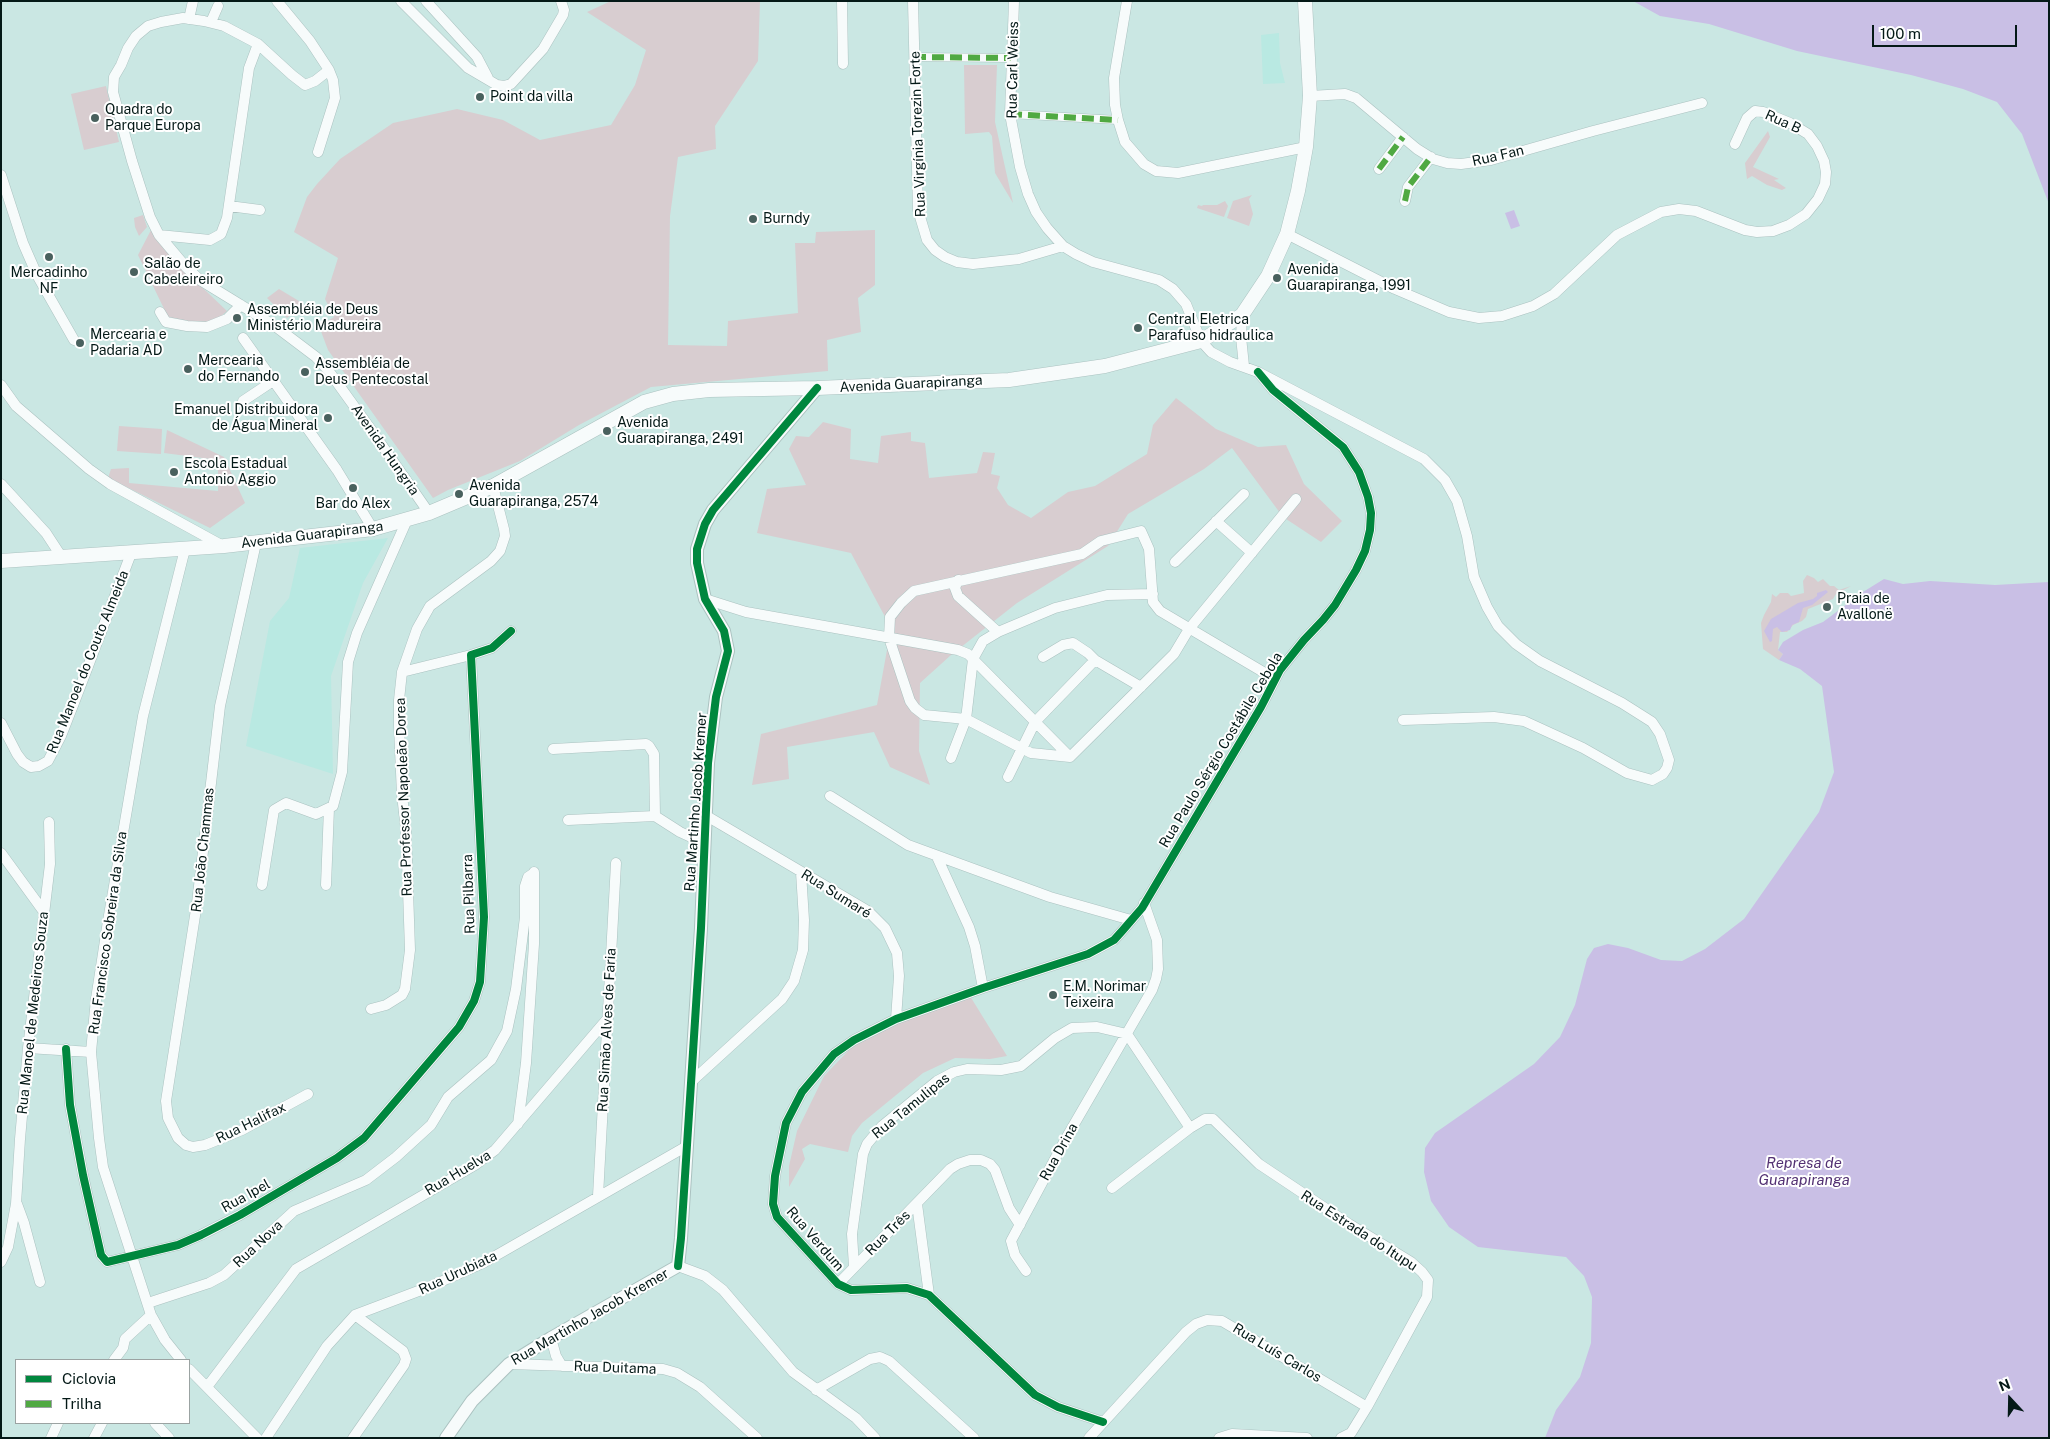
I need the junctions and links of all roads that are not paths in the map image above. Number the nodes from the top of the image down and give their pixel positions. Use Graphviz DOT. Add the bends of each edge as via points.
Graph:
graph roads {
  1 [pos="193,1"];
  2 [pos="277,1"];
  3 [pos="402,1"];
  4 [pos="426,1"];
  5 [pos="561,1"];
  6 [pos="842,1"];
  7 [pos="913,1"];
  8 [pos="1014,1"];
  9 [pos="1126,1"];
  10 [pos="1305,1"];
  11 [pos="218,6"];
  12 [pos="190,19"];
  13 [pos="211,22"];
  14 [pos="258,44"];
  15 [pos="914,57"];
  16 [pos="1012,58"];
  17 [pos="843,64"];
  18 [pos="329,70"];
  19 [pos="488,78"];
  20 [pos="1310,96"];
  21 [pos="1702,103"];
  22 [pos="1010,114"];
  23 [pos="1118,120"];
  24 [pos="1404,137"];
  25 [pos="1735,144"];
  26 [pos="1306,147"];
  27 [pos="318,152"];
  28 [pos="1430,157"];
  29 [pos="1379,169"];
  30 [pos="1,174"];
  31 [pos="1405,201"];
  32 [pos="229,206"];
  33 [pos="260,210"];
  34 [pos="1287,234"];
  35 [pos="159,235"];
  36 [pos="1063,246"];
  37 [pos="241,304"];
  38 [pos="160,312"];
  39 [pos="1242,315"];
  40 [pos="243,338"];
  41 [pos="74,340"];
  42 [pos="1201,341"];
  43 [pos="1244,366"];
  44 [pos="1258,372"];
  45 [pos="273,381"];
  46 [pos="1,385"];
  47 [pos="817,388"];
  48 [pos="243,401"];
  49 [pos="1,484"];
  50 [pos="493,486"];
  51 [pos="1244,494"];
  52 [pos="1296,499"];
  53 [pos="429,513"];
  54 [pos="407,520"];
  55 [pos="1216,521"];
  56 [pos="373,529"];
  57 [pos="256,543"];
  58 [pos="224,546"];
  59 [pos="185,549"];
  60 [pos="132,551"];
  61 [pos="1252,552"];
  62 [pos="61,556"];
  63 [pos="1,561"];
  64 [pos="1175,562"];
  65 [pos="958,580"];
  66 [pos="1153,594"];
  67 [pos="705,599"];
  68 [pos="1190,629"];
  69 [pos="510,631"];
  70 [pos="998,632"];
  71 [pos="889,638"];
  72 [pos="471,655"];
  73 [pos="1042,657"];
  74 [pos="973,659"];
  75 [pos="1095,660"];
  76 [pos="402,672"];
  77 [pos="1275,679"];
  78 [pos="1141,687"];
  79 [pos="966,719"];
  80 [pos="1403,720"];
  81 [pos="1035,722"];
  82 [pos="1,723"];
  83 [pos="553,749"];
  84 [pos="1022,749"];
  85 [pos="1070,757"];
  86 [pos="951,758"];
  87 [pos="1008,777"];
  88 [pos="830,796"];
  89 [pos="330,808"];
  90 [pos="705,815"];
  91 [pos="655,816"];
  92 [pos="568,820"];
  93 [pos="48,822"];
  94 [pos="704,842"];
  95 [pos="1,853"];
  96 [pos="937,857"];
  97 [pos="616,863"];
  98 [pos="801,872"];
  99 [pos="262,885"];
  100 [pos="326,885"];
  101 [pos="1144,903"];
  102 [pos="44,912"];
  103 [pos="1131,920"];
  104 [pos="983,988"];
  105 [pos="371,1009"];
  106 [pos="608,1018"];
  107 [pos="896,1019"];
  108 [pos="1127,1034"];
  109 [pos="28,1048"];
  110 [pos="66,1049"];
  111 [pos="91,1052"];
  112 [pos="691,1082"];
  113 [pos="308,1094"];
  114 [pos="518,1126"];
  115 [pos="1190,1128"];
  116 [pos="364,1138"];
  117 [pos="687,1146"];
  118 [pos="193,1147"];
  119 [pos="1112,1188"];
  120 [pos="598,1196"];
  121 [pos="16,1204"];
  122 [pos="917,1204"];
  123 [pos="1020,1225"];
  124 [pos="132,1257"];
  125 [pos="1,1262"];
  126 [pos="678,1266"];
  127 [pos="854,1267"];
  128 [pos="1026,1271"];
  129 [pos="40,1282"];
  130 [pos="838,1284"];
  131 [pos="929,1295"];
  132 [pos="148,1303"];
  133 [pos="151,1314"];
  134 [pos="355,1315"];
  135 [pos="551,1338"];
  136 [pos="115,1359"];
  137 [pos="180,1359"];
  138 [pos="509,1364"];
  139 [pos="562,1366"];
  140 [pos="190,1370"];
  141 [pos="207,1387"];
  142 [pos="816,1390"];
  143 [pos="1367,1407"];
  144 [pos="1103,1422"];
  145 [pos="58,1424"];
  146 [pos="101,1424"];
  147 [pos="157,1424"];
  148 [pos="51,1438"];
  149 [pos="94,1438"];
  150 [pos="169,1438"];
  151 [pos="257,1438"];
  152 [pos="266,1438"];
  153 [pos="352,1438"];
  154 [pos="446,1438"];
  155 [pos="756,1438"];
  156 [pos="875,1438"];
  157 [pos="974,1438"];
  158 [pos="1088,1438"];
  159 [pos="1220,1438"];
  160 [pos="1307,1438"];
  161 [pos="1341,1438"];
  1 -- 12 [label="street"];
  2 -- 18 [label="street"];
  3 -- 19 [label="street" via="462,63"];
  4 -- 19 [label="street" via="477,57"];
  5 -- 19 [label="street" via="563,15 543,49 511,84 497,85"];
  6 -- 17 [label="street"];
  7 -- 15 [label="street, Rua Virgínia Torezin Forte"];
  8 -- 16 [label="street, Rua Carl Weiss"];
  9 -- 23 [label="street" via="1114,78"];
  10 -- 20 [label="main road, Avenida Guarapiranga"];
  11 -- 13 [label="street"];
  12 -- 13 [label="street, Avenida Hungria"];
  12 -- 35 [label="street, Avenida Hungria" via="148,26 136,36 114,77 113,92 124,132 150,217"];
  13 -- 14 [label="street, Avenida Hungria"];
  14 -- 18 [label="street, Avenida Hungria" via="305,85"];
  14 -- 32 [label="street" via="249,68"];
  15 -- 16 [label="street"];
  15 -- 36 [label="street, Rua Virgínia Torezin Forte" via="918,210 927,240 945,257 973,264 1019,259"];
  16 -- 22 [label="street, Rua Carl Weiss"];
  18 -- 27 [label="street" via="336,90 335,98"];
  20 -- 24 [label="street, Rua Fan" via="1345,94 1356,98"];
  20 -- 26 [label="main road, Avenida Guarapiranga"];
  21 -- 28 [label="street, Rua Fan" via="1491,160 1461,164"];
  22 -- 23 [label="street"];
  22 -- 36 [label="street, Rua Carl Weiss" via="1028,194 1036,212"];
  23 -- 26 [label="street" via="1125,142 1144,164 1156,171 1178,173"];
  24 -- 28 [label="street, Rua Fan"];
  24 -- 29 [label="street"];
  25 -- 34 [label="street, Rua B" via="1747,118 1755,112 1763,112 1808,134 1817,146 1826,172 1818,199 1806,214 1773,231 1757,232 1696,211 1679,208 1661,212 1617,235 1554,294 1533,306 1502,316 1479,318 1449,312 1395,289"];
  26 -- 34 [label="main road, Avenida Guarapiranga"];
  28 -- 31 [label="street" via="1408,186"];
  30 -- 41 [label="street" via="30,259"];
  32 -- 33 [label="street"];
  32 -- 35 [label="street" via="224,228 216,238"];
  34 -- 39 [label="main road, Avenida Guarapiranga" via="1268,276"];
  35 -- 37 [label="street, Avenida Hungria" via="200,280"];
  36 -- 42 [label="street, Rua Carl Weiss" via="1093,262 1159,280 1173,289 1186,304"];
  37 -- 38 [label="street" via="226,319 207,328 166,322"];
  37 -- 53 [label="street, Avenida Hungria" via="302,345 328,370"];
  39 -- 42 [label="main road, Avenida Guarapiranga"];
  39 -- 43 [label="street"];
  40 -- 45 [label="street"];
  42 -- 43 [label="street" via="1211,352"];
  42 -- 47 [label="main road, Avenida Guarapiranga" via="1105,366 1009,380"];
  43 -- 44 [label="street"];
  44 -- 77 [label="street, Rua Paulo Sérgio Costábile Cebola" via="1273,390 1343,447 1359,472 1371,513 1365,551 1356,570 1324,620 1304,640"];
  44 -- 80 [label="street" via="1424,459 1445,480 1457,501 1474,577 1498,626 1540,661 1652,722 1669,760 1663,774 1652,780 1627,773 1524,721 1494,718"];
  45 -- 48 [label="street"];
  45 -- 56 [label="street" via="337,470"];
  46 -- 58 [label="street" via="16,406 89,469 110,484"];
  47 -- 50 [label="main road, Avenida Guarapiranga" via="709,390 658,397"];
  47 -- 67 [label="street, Rua Martinho Jacob Kremer" via="713,510 705,524 699,538 697,563"];
  49 -- 62 [label="street" via="46,533"];
  50 -- 53 [label="main road, Avenida Guarapiranga"];
  50 -- 76 [label="street, Rua Professor Napoleão Dorea" via="505,536 500,550 491,561 430,606 417,629"];
  51 -- 55 [label="street"];
  52 -- 61 [label="street"];
  53 -- 54 [label="main road, Avenida Guarapiranga"];
  54 -- 56 [label="main road, Avenida Guarapiranga"];
  54 -- 89 [label="street" via="357,633 348,662 342,772"];
  55 -- 61 [label="street"];
  55 -- 64 [label="street"];
  56 -- 57 [label="main road, Avenida Guarapiranga"];
  57 -- 58 [label="main road, Avenida Guarapiranga"];
  57 -- 118 [label="street, Rua João Chammas" via="220,706 198,903 166,1101 168,1118 178,1138"];
  58 -- 59 [label="main road, Avenida Guarapiranga"];
  59 -- 60 [label="main road, Avenida Guarapiranga"];
  59 -- 111 [label="street, Rua Francisco Sobreira da Silva" via="143,716 103,950"];
  60 -- 62 [label="main road, Avenida Guarapiranga"];
  60 -- 82 [label="street, Rua Manoel do Couto Almeida" via="61,736 48,761 31,767 23,762"];
  61 -- 68 [label="street"];
  62 -- 63 [label="main road, Avenida Guarapiranga"];
  65 -- 66 [label="street" via="1082,554 1101,541 1141,531 1149,549"];
  65 -- 70 [label="street" via="958,596"];
  65 -- 71 [label="street" via="914,591 890,617"];
  66 -- 68 [label="street" via="1153,602 1160,612"];
  66 -- 70 [label="street" via="1107,595 1055,608"];
  67 -- 71 [label="street" via="746,612"];
  67 -- 90 [label="street, Rua Martinho Jacob Kremer" via="724,631 728,651 713,713"];
  68 -- 77 [label="street"];
  68 -- 78 [label="street" via="1174,654"];
  69 -- 72 [label="street" via="492,648"];
  70 -- 74 [label="street" via="984,641"];
  71 -- 74 [label="street" via="958,650"];
  71 -- 79 [label="street" via="915,708 924,715"];
  72 -- 76 [label="street"];
  72 -- 116 [label="street, Rua Pilbarra" via="484,917 480,982 474,1001 459,1027"];
  73 -- 75 [label="street" via="1073,643"];
  74 -- 79 [label="street"];
  74 -- 81 [label="street"];
  75 -- 78 [label="street"];
  75 -- 81 [label="street"];
  76 -- 105 [label="street, Rua Professor Napoleão Dorea" via="399,726 410,950 402,996"];
  77 -- 101 [label="street, Rua Paulo Sérgio Costábile Cebola"];
  78 -- 85 [label="street"];
  79 -- 84 [label="street"];
  79 -- 86 [label="street"];
  81 -- 84 [label="street"];
  81 -- 85 [label="street"];
  83 -- 91 [label="street" via="646,744 654,754"];
  84 -- 85 [label="street"];
  84 -- 87 [label="street"];
  88 -- 96 [label="street" via="908,846"];
  89 -- 99 [label="street" via="316,814 286,803 274,810"];
  89 -- 100 [label="street"];
  90 -- 94 [label="street, Rua Martinho Jacob Kremer"];
  90 -- 98 [label="street, Rua Sumaré"];
  91 -- 92 [label="street"];
  91 -- 94 [label="street"];
  93 -- 102 [label="street, Rua Manoel de Medeiros Souza" via="50,864"];
  94 -- 112 [label="street, Rua Martinho Jacob Kremer"];
  95 -- 102 [label="street"];
  96 -- 103 [label="street" via="1050,897"];
  96 -- 104 [label="street" via="969,927"];
  97 -- 106 [label="street, Rua Simão Alves de Faria"];
  98 -- 107 [label="street, Rua Sumaré" via="868,911 885,928 897,953"];
  98 -- 112 [label="street" via="803,950 794,981 782,999"];
  101 -- 103 [label="street, Rua Verdum"];
  101 -- 108 [label="street" via="1157,940 1158,969 1152,990"];
  102 -- 109 [label="street, Rua Manoel de Medeiros Souza"];
  103 -- 104 [label="street, Rua Verdum" via="1114,940 1088,954"];
  104 -- 107 [label="street, Rua Verdum"];
  106 -- 114 [label="street, Rua Huelva"];
  106 -- 120 [label="street, Rua Simão Alves de Faria"];
  107 -- 130 [label="street, Rua Verdum" via="834,1054 802,1092 786,1123 775,1176 774,1211 783,1226"];
  108 -- 115 [label="street"];
  108 -- 123 [label="street, Rua Drina"];
  108 -- 127 [label="street, Rua Tamulipas" via="1097,1027 1072,1028 1021,1066 954,1072 937,1081 882,1126 863,1154 852,1234"];
  109 -- 110 [label="street"];
  109 -- 121 [label="street, Rua Manoel de Medeiros Souza"];
  110 -- 111 [label="street"];
  110 -- 124 [label="street, Rua Ipel" via="70,1104 101,1255 106,1262"];
  111 -- 124 [label="street, Rua Francisco Sobreira da Silva" via="103,1167"];
  112 -- 117 [label="street, Rua Martinho Jacob Kremer"];
  113 -- 118 [label="street, Rua Halifax" via="242,1130"];
  114 -- 132 [label="street, Rua Nova" via="534,944 534,871 525,886 522,944 507,1031 490,1060 448,1097 431,1125 366,1180 294,1211 224,1275"];
  114 -- 141 [label="street, Rua Huelva" via="486,1158 296,1269"];
  115 -- 119 [label="street"];
  115 -- 143 [label="street, Rua Estrada do Itupu" via="1205,1119 1213,1119 1259,1164 1411,1262 1428,1280 1427,1297"];
  116 -- 124 [label="street, Rua Ipel" via="337,1158 232,1219 178,1244"];
  117 -- 120 [label="street, Rua Urubiata"];
  117 -- 126 [label="street, Rua Martinho Jacob Kremer"];
  120 -- 134 [label="street, Rua Urubiata" via="464,1273"];
  121 -- 125 [label="street, Rua Manoel de Medeiros Souza" via="8,1247"];
  121 -- 129 [label="street"];
  122 -- 123 [label="street, Rua Três" via="950,1169 970,1160 981,1160 995,1170 1009,1208"];
  122 -- 127 [label="street, Rua Três"];
  122 -- 131 [label="street"];
  123 -- 128 [label="street, Rua Drina" via="1011,1245"];
  124 -- 132 [label="street, Rua Francisco Sobreira da Silva"];
  126 -- 135 [label="street, Rua Martinho Jacob Kremer"];
  126 -- 142 [label="street" via="705,1276 723,1290 793,1372"];
  127 -- 130 [label="street, Rua Três"];
  130 -- 131 [label="street, Rua Verdum" via="851,1290 907,1288"];
  131 -- 144 [label="street, Rua Verdum" via="1035,1395 1058,1407"];
  132 -- 133 [label="street, Rua Francisco Sobreira da Silva"];
  133 -- 136 [label="street" via="125,1339"];
  133 -- 137 [label="street, Rua Francisco Sobreira da Silva"];
  134 -- 152 [label="street, Rua Urubiata" via="326,1346"];
  134 -- 153 [label="street" via="403,1351 406,1359"];
  135 -- 138 [label="street, Rua Martinho Jacob Kremer"];
  135 -- 139 [label="street"];
  138 -- 139 [label="street, Rua Duitama"];
  138 -- 154 [label="street, Rua Martinho Jacob Kremer" via="472,1401"];
  139 -- 155 [label="street, Rua Duitama" via="663,1369 677,1373 700,1386"];
  140 -- 141 [label="street"];
  141 -- 151 [label="street"];
  142 -- 156 [label="street" via="856,1418"];
  142 -- 157 [label="street" via="870,1359 880,1357 889,1361"];
  143 -- 144 [label="street, Rua Luís Carlos" via="1222,1321 1207,1320 1186,1332"];
  143 -- 161 [label="street, Rua Estrada do Itupu" via="1351,1433"];
  144 -- 158 [label="street, Rua Luís Carlos"];
  145 -- 148 [label="street"];
  146 -- 149 [label="street"];
  147 -- 150 [label="street"];
  159 -- 160 [label="street" via="1232,1434"];
}
